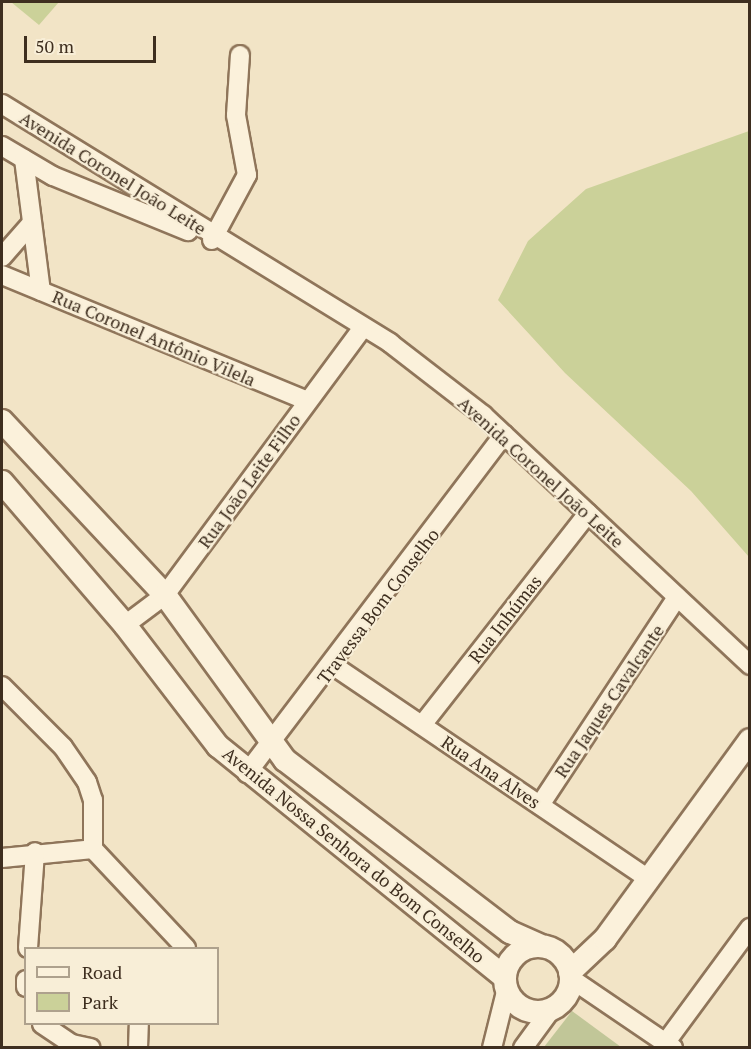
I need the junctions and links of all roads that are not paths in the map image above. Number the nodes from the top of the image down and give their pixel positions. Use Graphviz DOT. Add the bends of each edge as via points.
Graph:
graph roads {
  1 [pos="240,55"];
  2 [pos="2,104"];
  3 [pos="2,146"];
  4 [pos="24,159"];
  5 [pos="30,225"];
  6 [pos="216,240"];
  7 [pos="2,258"];
  8 [pos="2,275"];
  9 [pos="41,291"];
  10 [pos="363,327"];
  11 [pos="307,401"];
  12 [pos="2,421"];
  13 [pos="504,435"];
  14 [pos="2,482"];
  15 [pos="588,513"];
  16 [pos="165,596"];
  17 [pos="677,597"];
  18 [pos="125,625"];
  19 [pos="750,665"];
  20 [pos="334,666"];
  21 [pos="2,686"];
  22 [pos="422,725"];
  23 [pos="750,740"];
  24 [pos="272,742"];
  25 [pos="248,773"];
  26 [pos="540,805"];
  27 [pos="93,849"];
  28 [pos="35,852"];
  29 [pos="2,858"];
  30 [pos="647,878"];
  31 [pos="750,928"];
  32 [pos="539,945"];
  33 [pos="28,947"];
  34 [pos="185,947"];
  35 [pos="571,976"];
  36 [pos="505,984"];
  37 [pos="550,1011"];
  38 [pos="45,1025"];
  39 [pos="139,1025"];
  40 [pos="669,1045"];
  41 [pos="91,1047"];
  42 [pos="138,1047"];
  43 [pos="492,1047"];
  44 [pos="523,1047"];
  1 -- 6 [label="street" via="236,116 247,175"];
  2 -- 6 [label="street, Avenida Coronel João Leite"];
  3 -- 4 [label="street, Avenida Coronel João Leite"];
  4 -- 5 [label="street"];
  4 -- 6 [label="street, Avenida Coronel João Leite"];
  5 -- 7 [label="street"];
  5 -- 9 [label="street"];
  6 -- 10 [label="street, Avenida Coronel João Leite"];
  8 -- 9 [label="street, Rua Coronel Antônio Vilela"];
  9 -- 11 [label="street, Rua Coronel Antônio Vilela"];
  10 -- 11 [label="street, Rua João Leite Filho"];
  10 -- 13 [label="street, Avenida Coronel João Leite"];
  11 -- 16 [label="street, Rua João Leite Filho"];
  12 -- 16 [label="street, Avenida Nossa Senhora do Bom Conselho"];
  13 -- 15 [label="street, Avenida Coronel João Leite"];
  13 -- 20 [label="street, Travessa Bom Conselho"];
  14 -- 18 [label="street, Avenida Nossa Senhora do Bom Conselho"];
  15 -- 17 [label="street, Avenida Coronel João Leite"];
  15 -- 22 [label="street, Rua Inhúmas"];
  16 -- 18 [label="street, Rua João Leite Filho"];
  16 -- 24 [label="street, Avenida Nossa Senhora do Bom Conselho"];
  17 -- 19 [label="street, Avenida Coronel João Leite"];
  17 -- 26 [label="street, Rua Jaques Cavalcante"];
  18 -- 25 [label="street, Avenida Nossa Senhora do Bom Conselho" via="218,746"];
  20 -- 22 [label="street, Rua Ana Alves"];
  20 -- 24 [label="street, Travessa Bom Conselho"];
  21 -- 27 [label="street" via="63,747 87,782 93,800"];
  22 -- 26 [label="street, Rua Ana Alves"];
  23 -- 30 [label="street"];
  24 -- 25 [label="street, Travessa Bom Conselho"];
  24 -- 32 [label="street, Avenida Nossa Senhora do Bom Conselho" via="309,782 510,932"];
  25 -- 36 [label="street, Avenida Nossa Senhora do Bom Conselho"];
  26 -- 30 [label="street, Rua Ana Alves"];
  27 -- 28 [label="street"];
  27 -- 34 [label="street"];
  28 -- 29 [label="street"];
  28 -- 33 [label="street"];
  30 -- 35 [label="street" via="604,939"];
  31 -- 40 [label="street"];
  32 -- 35 [label="street" via="555,950"];
  32 -- 36 [label="street" via="522,948 509,959"];
  35 -- 37 [label="street" via="562,1003"];
  35 -- 40 [label="street"];
  36 -- 37 [label="street" via="517,1006 533,1013"];
  36 -- 43 [label="street"];
  37 -- 44 [label="street"];
  38 -- 41 [label="street" via="72,1044"];
  39 -- 42 [label="street"];
}
